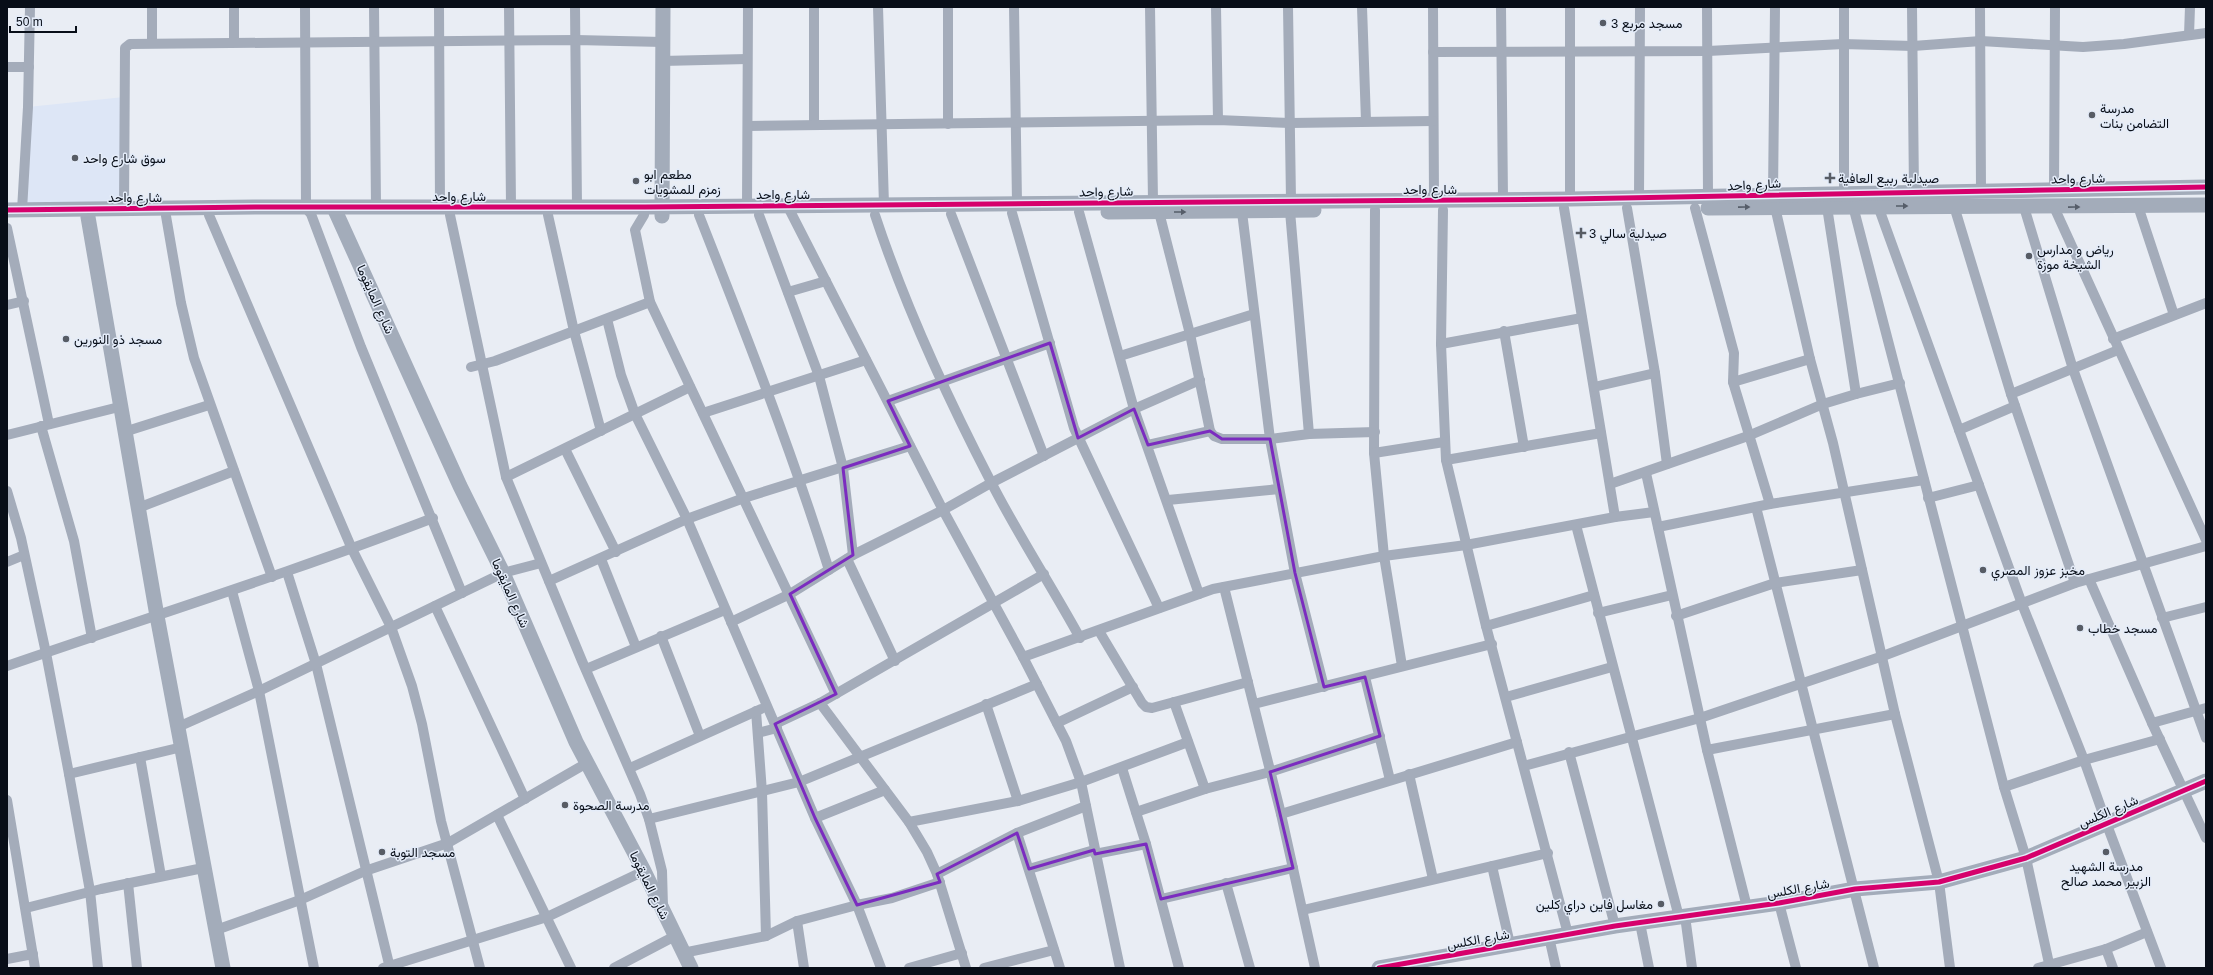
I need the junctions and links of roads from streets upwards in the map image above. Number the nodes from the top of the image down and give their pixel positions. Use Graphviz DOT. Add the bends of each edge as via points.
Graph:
graph roads {
  1 [pos="30,7"];
  2 [pos="152,7"];
  3 [pos="234,7"];
  4 [pos="305,7"];
  5 [pos="374,7"];
  6 [pos="439,7"];
  7 [pos="509,7"];
  8 [pos="575,7"];
  9 [pos="663,7"];
  10 [pos="748,7"];
  11 [pos="814,7"];
  12 [pos="878,7"];
  13 [pos="948,7"];
  14 [pos="1014,7"];
  15 [pos="1150,7"];
  16 [pos="1216,7"];
  17 [pos="1288,7"];
  18 [pos="1362,7"];
  19 [pos="1432,7"];
  20 [pos="1501,7"];
  21 [pos="1570,7"];
  22 [pos="1640,7"];
  23 [pos="1707,7"];
  24 [pos="1775,7"];
  25 [pos="1844,7"];
  26 [pos="1912,7"];
  27 [pos="1980,7"];
  28 [pos="2055,7"];
  29 [pos="2190,7"];
  30 [pos="2206,34"];
  31 [pos="2189,35"];
  32 [pos="509,40"];
  33 [pos="576,40"];
  34 [pos="439,41"];
  35 [pos="1981,41"];
  36 [pos="152,42"];
  37 [pos="234,42"];
  38 [pos="305,42"];
  39 [pos="374,42"];
  40 [pos="663,42"];
  41 [pos="1844,44"];
  42 [pos="2053,45"];
  43 [pos="1912,46"];
  44 [pos="1776,47"];
  45 [pos="1640,50"];
  46 [pos="1570,51"];
  47 [pos="1708,51"];
  48 [pos="1433,52"];
  49 [pos="1502,52"];
  50 [pos="747,59"];
  51 [pos="662,60"];
  52 [pos="7,67"];
  53 [pos="29,67"];
  54 [pos="1218,120"];
  55 [pos="1151,121"];
  56 [pos="1366,121"];
  57 [pos="1433,121"];
  58 [pos="1015,123"];
  59 [pos="1290,123"];
  60 [pos="814,124"];
  61 [pos="881,124"];
  62 [pos="948,124"];
  63 [pos="748,126"];
  64 [pos="2174,187"];
  65 [pos="2206,187"];
  66 [pos="2054,189"];
  67 [pos="1981,191"];
  68 [pos="1914,192"];
  69 [pos="1844,193"];
  70 [pos="1708,197"];
  71 [pos="1639,198"];
  72 [pos="1503,199"];
  73 [pos="1774,201"];
  74 [pos="1488,204"];
  75 [pos="1567,204"];
  76 [pos="1291,205"];
  77 [pos="1439,205"];
  78 [pos="2175,205"];
  79 [pos="2206,205"];
  80 [pos="511,206"];
  81 [pos="747,206"];
  82 [pos="1853,206"];
  83 [pos="1878,206"];
  84 [pos="1954,206"];
  85 [pos="2138,206"];
  86 [pos="376,207"];
  87 [pos="577,207"];
  88 [pos="1148,207"];
  89 [pos="1827,207"];
  90 [pos="2024,207"];
  91 [pos="2054,207"];
  92 [pos="124,208"];
  93 [pos="1015,208"];
  94 [pos="1628,208"];
  95 [pos="1695,208"];
  96 [pos="7,210"];
  97 [pos="22,210"];
  98 [pos="790,210"];
  99 [pos="879,210"];
  100 [pos="1375,210"];
  101 [pos="308,211"];
  102 [pos="336,211"];
  103 [pos="445,211"];
  104 [pos="644,211"];
  105 [pos="662,211"];
  106 [pos="1079,212"];
  107 [pos="1242,212"];
  108 [pos="87,213"];
  109 [pos="699,214"];
  110 [pos="951,214"];
  111 [pos="209,215"];
  112 [pos="548,215"];
  113 [pos="759,215"];
  114 [pos="166,216"];
  115 [pos="7,218"];
  116 [pos="7,228"];
  117 [pos="826,281"];
  118 [pos="788,292"];
  119 [pos="24,301"];
  120 [pos="650,302"];
  121 [pos="2206,303"];
  122 [pos="7,305"];
  123 [pos="1254,314"];
  124 [pos="2174,315"];
  125 [pos="1582,318"];
  126 [pos="607,319"];
  127 [pos="574,331"];
  128 [pos="1504,331"];
  129 [pos="1190,334"];
  130 [pos="2113,339"];
  131 [pos="1050,343"];
  132 [pos="1441,344"];
  133 [pos="2118,350"];
  134 [pos="1120,356"];
  135 [pos="1810,359"];
  136 [pos="866,360"];
  137 [pos="1006,360"];
  138 [pos="483,365"];
  139 [pos="471,367"];
  140 [pos="2073,369"];
  141 [pos="1655,373"];
  142 [pos="819,376"];
  143 [pos="1200,380"];
  144 [pos="1733,382"];
  145 [pos="943,383"];
  146 [pos="1900,383"];
  147 [pos="690,387"];
  148 [pos="1594,387"];
  149 [pos="769,393"];
  150 [pos="1856,394"];
  151 [pos="2011,394"];
  152 [pos="888,401"];
  153 [pos="209,404"];
  154 [pos="1823,404"];
  155 [pos="2015,406"];
  156 [pos="119,407"];
  157 [pos="1134,409"];
  158 [pos="703,413"];
  159 [pos="635,414"];
  160 [pos="45,425"];
  161 [pos="1959,430"];
  162 [pos="601,431"];
  163 [pos="1210,431"];
  164 [pos="124,432"];
  165 [pos="1375,432"];
  166 [pos="1601,433"];
  167 [pos="1309,434"];
  168 [pos="7,435"];
  169 [pos="1748,436"];
  170 [pos="1078,438"];
  171 [pos="1270,439"];
  172 [pos="1444,442"];
  173 [pos="1148,445"];
  174 [pos="910,446"];
  175 [pos="1524,447"];
  176 [pos="565,449"];
  177 [pos="1374,453"];
  178 [pos="1044,456"];
  179 [pos="1446,460"];
  180 [pos="1667,464"];
  181 [pos="843,468"];
  182 [pos="234,471"];
  183 [pos="1646,473"];
  184 [pos="506,477"];
  185 [pos="1924,480"];
  186 [pos="801,481"];
  187 [pos="991,483"];
  188 [pos="1610,484"];
  189 [pos="1979,485"];
  190 [pos="1279,489"];
  191 [pos="7,491"];
  192 [pos="1845,494"];
  193 [pos="744,498"];
  194 [pos="1928,498"];
  195 [pos="1168,500"];
  196 [pos="1770,504"];
  197 [pos="1756,507"];
  198 [pos="138,508"];
  199 [pos="943,510"];
  200 [pos="1654,512"];
  201 [pos="1615,517"];
  202 [pos="433,518"];
  203 [pos="687,519"];
  204 [pos="1576,525"];
  205 [pos="1658,526"];
  206 [pos="2206,540"];
  207 [pos="1466,545"];
  208 [pos="2206,546"];
  209 [pos="352,549"];
  210 [pos="616,552"];
  211 [pos="24,555"];
  212 [pos="1384,556"];
  213 [pos="850,557"];
  214 [pos="602,559"];
  215 [pos="7,562"];
  216 [pos="541,563"];
  217 [pos="2142,563"];
  218 [pos="829,570"];
  219 [pos="1862,570"];
  220 [pos="287,572"];
  221 [pos="1294,573"];
  222 [pos="503,574"];
  223 [pos="1044,574"];
  224 [pos="272,577"];
  225 [pos="2090,578"];
  226 [pos="549,581"];
  227 [pos="1775,583"];
  228 [pos="2075,583"];
  229 [pos="1224,587"];
  230 [pos="232,591"];
  231 [pos="462,593"];
  232 [pos="790,594"];
  233 [pos="1199,594"];
  234 [pos="1672,594"];
  235 [pos="1594,595"];
  236 [pos="994,603"];
  237 [pos="2022,604"];
  238 [pos="435,606"];
  239 [pos="2206,606"];
  240 [pos="1159,608"];
  241 [pos="725,610"];
  242 [pos="1598,613"];
  243 [pos="157,616"];
  244 [pos="1676,616"];
  245 [pos="2162,618"];
  246 [pos="730,622"];
  247 [pos="1486,626"];
  248 [pos="391,627"];
  249 [pos="1963,627"];
  250 [pos="1099,631"];
  251 [pos="661,636"];
  252 [pos="92,638"];
  253 [pos="1080,638"];
  254 [pos="1492,644"];
  255 [pos="636,647"];
  256 [pos="46,653"];
  257 [pos="1883,656"];
  258 [pos="1023,657"];
  259 [pos="895,661"];
  260 [pos="316,664"];
  261 [pos="7,666"];
  262 [pos="1402,666"];
  263 [pos="1612,667"];
  264 [pos="586,669"];
  265 [pos="1365,677"];
  266 [pos="1248,682"];
  267 [pos="1801,683"];
  268 [pos="1037,684"];
  269 [pos="1133,687"];
  270 [pos="1324,687"];
  271 [pos="259,691"];
  272 [pos="836,694"];
  273 [pos="1506,697"];
  274 [pos="1174,702"];
  275 [pos="820,703"];
  276 [pos="986,704"];
  277 [pos="1254,704"];
  278 [pos="768,706"];
  279 [pos="2206,708"];
  280 [pos="756,711"];
  281 [pos="2195,711"];
  282 [pos="1895,714"];
  283 [pos="1700,718"];
  284 [pos="2152,723"];
  285 [pos="1057,724"];
  286 [pos="776,726"];
  287 [pos="178,727"];
  288 [pos="1812,730"];
  289 [pos="758,733"];
  290 [pos="700,736"];
  291 [pos="1380,736"];
  292 [pos="1631,736"];
  293 [pos="2206,738"];
  294 [pos="2160,739"];
  295 [pos="1188,742"];
  296 [pos="1517,742"];
  297 [pos="182,747"];
  298 [pos="1707,750"];
  299 [pos="1569,752"];
  300 [pos="140,757"];
  301 [pos="860,758"];
  302 [pos="2084,760"];
  303 [pos="587,763"];
  304 [pos="1524,766"];
  305 [pos="630,768"];
  306 [pos="1122,768"];
  307 [pos="1270,772"];
  308 [pos="69,774"];
  309 [pos="1409,774"];
  310 [pos="1390,780"];
  311 [pos="2206,781"];
  312 [pos="799,782"];
  313 [pos="1081,782"];
  314 [pos="2004,787"];
  315 [pos="1205,789"];
  316 [pos="885,790"];
  317 [pos="2184,790"];
  318 [pos="762,792"];
  319 [pos="525,799"];
  320 [pos="7,800"];
  321 [pos="1018,800"];
  322 [pos="1086,806"];
  323 [pos="1136,812"];
  324 [pos="1281,814"];
  325 [pos="497,815"];
  326 [pos="815,818"];
  327 [pos="649,819"];
  328 [pos="909,822"];
  329 [pos="2106,825"];
  330 [pos="10,829"];
  331 [pos="1017,833"];
  332 [pos="2206,838"];
  333 [pos="448,843"];
  334 [pos="1146,844"];
  335 [pos="1094,852"];
  336 [pos="1548,853"];
  337 [pos="2026,858"];
  338 [pos="1492,866"];
  339 [pos="203,868"];
  340 [pos="1293,868"];
  341 [pos="1029,869"];
  342 [pos="366,871"];
  343 [pos="644,871"];
  344 [pos="161,876"];
  345 [pos="938,878"];
  346 [pos="1433,879"];
  347 [pos="128,882"];
  348 [pos="1939,882"];
  349 [pos="1226,883"];
  350 [pos="1855,889"];
  351 [pos="90,891"];
  352 [pos="300,900"];
  353 [pos="1161,900"];
  354 [pos="1779,903"];
  355 [pos="857,905"];
  356 [pos="1747,907"];
  357 [pos="26,908"];
  358 [pos="1303,910"];
  359 [pos="663,913"];
  360 [pos="1682,916"];
  361 [pos="547,917"];
  362 [pos="797,921"];
  363 [pos="1640,923"];
  364 [pos="1615,926"];
  365 [pos="216,930"];
  366 [pos="2147,932"];
  367 [pos="1568,934"];
  368 [pos="675,936"];
  369 [pos="766,936"];
  370 [pos="1549,937"];
  371 [pos="472,940"];
  372 [pos="1510,944"];
  373 [pos="2106,949"];
  374 [pos="1054,950"];
  375 [pos="683,953"];
  376 [pos="962,953"];
  377 [pos="33,954"];
  378 [pos="7,959"];
  379 [pos="2049,966"];
  380 [pos="387,967"];
  381 [pos="35,968"];
  382 [pos="98,968"];
  383 [pos="137,968"];
  384 [pos="223,968"];
  385 [pos="314,968"];
  386 [pos="480,968"];
  387 [pos="571,968"];
  388 [pos="614,968"];
  389 [pos="691,968"];
  390 [pos="804,968"];
  391 [pos="881,968"];
  392 [pos="909,968"];
  393 [pos="966,968"];
  394 [pos="984,968"];
  395 [pos="1060,968"];
  396 [pos="1120,968"];
  397 [pos="1179,968"];
  398 [pos="1250,968"];
  399 [pos="1315,968"];
  400 [pos="1379,968"];
  401 [pos="1556,968"];
  402 [pos="1649,968"];
  403 [pos="1692,968"];
  404 [pos="1796,968"];
  405 [pos="1874,968"];
  406 [pos="1950,968"];
  407 [pos="2038,968"];
  408 [pos="2112,968"];
  409 [pos="2161,968"];
  1 -- 53 [label="street"];
  2 -- 36 [label="street"];
  3 -- 37 [label="street"];
  4 -- 38 [label="street"];
  5 -- 39 [label="street"];
  6 -- 34 [label="street"];
  7 -- 32 [label="street"];
  8 -- 33 [label="street"];
  9 -- 40 [label="street"];
  10 -- 50 [label="street"];
  11 -- 60 [label="street"];
  12 -- 61 [label="street"];
  13 -- 62 [label="street"];
  14 -- 58 [label="street"];
  15 -- 55 [label="street"];
  16 -- 54 [label="street"];
  17 -- 59 [label="street"];
  18 -- 56 [label="street"];
  19 -- 48 [label="street"];
  20 -- 49 [label="street"];
  21 -- 46 [label="street"];
  22 -- 45 [label="street"];
  23 -- 47 [label="street"];
  24 -- 44 [label="street"];
  25 -- 41 [label="street"];
  26 -- 43 [label="street"];
  27 -- 35 [label="street"];
  28 -- 42 [label="street"];
  29 -- 31 [label="street"];
  30 -- 31 [label="street"];
  31 -- 42 [label="street" via="2090,47"];
  32 -- 33 [label="street"];
  32 -- 34 [label="street"];
  32 -- 80 [label="street"];
  33 -- 40 [label="street"];
  33 -- 87 [label="street"];
  34 -- 39 [label="street"];
  34 -- 103 [label="street"];
  35 -- 42 [label="street"];
  35 -- 43 [label="street"];
  35 -- 67 [label="street"];
  36 -- 37 [label="street"];
  36 -- 92 [label="street" via="130,44 125,48"];
  37 -- 38 [label="street"];
  38 -- 39 [label="street"];
  38 -- 101 [label="street"];
  39 -- 86 [label="street"];
  40 -- 51 [label="street"];
  41 -- 43 [label="street"];
  41 -- 44 [label="street"];
  41 -- 69 [label="street"];
  42 -- 66 [label="street"];
  43 -- 68 [label="street"];
  44 -- 47 [label="street"];
  44 -- 73 [label="street"];
  45 -- 46 [label="street"];
  45 -- 47 [label="street"];
  45 -- 71 [label="street"];
  46 -- 49 [label="street"];
  46 -- 75 [label="street"];
  47 -- 70 [label="street"];
  48 -- 49 [label="street"];
  48 -- 57 [label="street"];
  49 -- 72 [label="street"];
  50 -- 51 [label="street"];
  50 -- 63 [label="street"];
  51 -- 105 [label="street"];
  52 -- 53 [label="street"];
  53 -- 97 [label="street"];
  54 -- 55 [label="street"];
  54 -- 59 [label="street"];
  55 -- 58 [label="street"];
  55 -- 88 [label="street"];
  56 -- 57 [label="street"];
  56 -- 59 [label="street"];
  57 -- 77 [label="street"];
  58 -- 62 [label="street"];
  58 -- 93 [label="street"];
  59 -- 76 [label="street"];
  60 -- 61 [label="street"];
  60 -- 63 [label="street"];
  61 -- 62 [label="street"];
  61 -- 99 [label="street"];
  63 -- 81 [label="street"];
  64 -- 65 [label="street, شارع واحد"];
  64 -- 66 [label="street, شارع واحد"];
  64 -- 78 [label="street"];
  66 -- 67 [label="street, شارع واحد"];
  67 -- 68 [label="street, شارع واحد"];
  68 -- 69 [label="street, شارع واحد"];
  69 -- 73 [label="street, شارع واحد"];
  70 -- 71 [label="street, شارع واحد"];
  70 -- 73 [label="street, شارع واحد"];
  71 -- 75 [label="street, شارع واحد"];
  72 -- 74 [label="street, شارع واحد"];
  72 -- 75 [label="street, شارع واحد"];
  73 -- 89 [label="street, شارع واحد"];
  95 -- 73 [label="street, شارع واحد, one-way"];
  73 -- 135 [label="street"];
  74 -- 75 [label="street, شارع واحد"];
  74 -- 77 [label="street, شارع واحد"];
  75 -- 94 [label="street, شارع واحد"];
  75 -- 125 [label="street"];
  76 -- 77 [label="street, شارع واحد"];
  76 -- 88 [label="street, شارع واحد"];
  76 -- 100 [label="street, شارع واحد"];
  76 -- 107 [label="street, شارع واحد"];
  76 -- 167 [label="street"];
  77 -- 100 [label="street, شارع واحد"];
  77 -- 132 [label="street"];
  78 -- 79 [label="street, شارع واحد"];
  78 -- 85 [label="street, شارع واحد"];
  80 -- 87 [label="street, شارع واحد"];
  80 -- 103 [label="street, شارع واحد"];
  81 -- 98 [label="street, شارع واحد"];
  81 -- 105 [label="street, شارع واحد"];
  82 -- 83 [label="street, شارع واحد"];
  82 -- 89 [label="street, شارع واحد"];
  82 -- 146 [label="street"];
  83 -- 84 [label="street, شارع واحد, one-way"];
  83 -- 161 [label="street"];
  84 -- 90 [label="street, شارع واحد"];
  84 -- 151 [label="street"];
  91 -- 85 [label="street, شارع واحد, one-way"];
  85 -- 124 [label="street"];
  86 -- 102 [label="street, شارع واحد"];
  86 -- 103 [label="street, شارع واحد"];
  87 -- 104 [label="street, شارع واحد"];
  88 -- 93 [label="street, شارع واحد"];
  88 -- 106 [label="street, شارع واحد"];
  88 -- 107 [label="street, شارع واحد, one-way"];
  88 -- 129 [label="street"];
  89 -- 150 [label="street"];
  90 -- 91 [label="street, شارع واحد"];
  90 -- 140 [label="street"];
  91 -- 130 [label="street"];
  92 -- 101 [label="street, شارع واحد"];
  92 -- 108 [label="street, شارع واحد"];
  93 -- 99 [label="street, شارع واحد"];
  93 -- 106 [label="street, شارع واحد"];
  93 -- 110 [label="street, شارع واحد"];
  93 -- 131 [label="street"];
  94 -- 95 [label="street, شارع واحد"];
  94 -- 141 [label="street"];
  95 -- 144 [label="street" via="1734,353"];
  96 -- 97 [label="street, شارع واحد"];
  97 -- 108 [label="street, شارع واحد"];
  98 -- 99 [label="street, شارع واحد"];
  98 -- 113 [label="street, شارع واحد"];
  98 -- 117 [label="street"];
  99 -- 110 [label="street, شارع واحد"];
  99 -- 145 [label="street" via="887,252"];
  100 -- 165 [label="street"];
  101 -- 102 [label="street, شارع واحد"];
  101 -- 111 [label="street, شارع واحد"];
  101 -- 202 [label="street" via="361,347"];
  102 -- 103 [label="street, شارع واحد"];
  102 -- 222 [label="street, شارع المايقوما" via="460,486"];
  103 -- 112 [label="street, شارع واحد"];
  103 -- 138 [label="street"];
  104 -- 105 [label="street, شارع واحد"];
  104 -- 112 [label="street, شارع واحد"];
  104 -- 120 [label="street" via="635,230"];
  105 -- 109 [label="street, شارع واحد"];
  106 -- 134 [label="street"];
  107 -- 123 [label="street"];
  108 -- 114 [label="street, شارع واحد"];
  108 -- 115 [label="street, شارع واحد"];
  108 -- 156 [label="street"];
  109 -- 113 [label="street, شارع واحد"];
  109 -- 149 [label="street"];
  110 -- 137 [label="street"];
  111 -- 114 [label="street, شارع واحد"];
  111 -- 209 [label="street"];
  112 -- 127 [label="street"];
  113 -- 118 [label="street"];
  114 -- 153 [label="street" via="187,334"];
  116 -- 119 [label="street"];
  117 -- 118 [label="street"];
  117 -- 136 [label="street"];
  118 -- 142 [label="street"];
  119 -- 122 [label="street"];
  119 -- 160 [label="street"];
  120 -- 126 [label="street"];
  120 -- 147 [label="street"];
  121 -- 124 [label="street"];
  123 -- 129 [label="street"];
  123 -- 171 [label="street"];
  124 -- 130 [label="street"];
  125 -- 128 [label="street"];
  125 -- 148 [label="street"];
  126 -- 127 [label="street"];
  126 -- 159 [label="street" via="621,375"];
  127 -- 138 [label="street"];
  127 -- 162 [label="street"];
  128 -- 132 [label="street"];
  128 -- 175 [label="street"];
  129 -- 134 [label="street"];
  129 -- 143 [label="street"];
  130 -- 133 [label="street"];
  131 -- 137 [label="street"];
  131 -- 170 [label="street"];
  132 -- 172 [label="street"];
  133 -- 140 [label="street"];
  133 -- 206 [label="street"];
  134 -- 157 [label="street"];
  135 -- 144 [label="street"];
  135 -- 154 [label="street"];
  136 -- 142 [label="street"];
  136 -- 152 [label="street"];
  137 -- 145 [label="street"];
  137 -- 178 [label="street"];
  138 -- 139 [label="street"];
  138 -- 184 [label="street"];
  140 -- 151 [label="street"];
  140 -- 217 [label="street"];
  141 -- 148 [label="street"];
  141 -- 180 [label="street"];
  142 -- 149 [label="street"];
  142 -- 181 [label="street"];
  143 -- 157 [label="street"];
  143 -- 163 [label="street"];
  144 -- 169 [label="street"];
  145 -- 152 [label="street"];
  145 -- 187 [label="street"];
  146 -- 150 [label="street"];
  146 -- 185 [label="street"];
  147 -- 158 [label="street"];
  147 -- 159 [label="street"];
  148 -- 166 [label="street"];
  149 -- 158 [label="street"];
  149 -- 186 [label="street"];
  150 -- 154 [label="street"];
  151 -- 155 [label="street"];
  152 -- 174 [label="street"];
  153 -- 164 [label="street"];
  153 -- 182 [label="street"];
  154 -- 169 [label="street"];
  154 -- 192 [label="street"];
  155 -- 161 [label="street"];
  155 -- 228 [label="street"];
  156 -- 160 [label="street"];
  156 -- 164 [label="street"];
  157 -- 170 [label="street"];
  157 -- 173 [label="street"];
  158 -- 193 [label="street"];
  159 -- 162 [label="street"];
  159 -- 203 [label="street"];
  160 -- 168 [label="street"];
  160 -- 252 [label="street" via="74,541"];
  161 -- 189 [label="street"];
  162 -- 176 [label="street"];
  163 -- 171 [label="street" via="1222,439"];
  163 -- 173 [label="street"];
  164 -- 198 [label="street"];
  165 -- 167 [label="street"];
  165 -- 177 [label="street"];
  166 -- 175 [label="street"];
  166 -- 188 [label="street"];
  167 -- 171 [label="street"];
  169 -- 180 [label="street"];
  169 -- 196 [label="street"];
  170 -- 178 [label="street"];
  170 -- 240 [label="street"];
  171 -- 190 [label="street"];
  172 -- 177 [label="street"];
  172 -- 179 [label="street"];
  173 -- 195 [label="street"];
  174 -- 181 [label="street"];
  174 -- 199 [label="street"];
  175 -- 179 [label="street"];
  176 -- 184 [label="street"];
  176 -- 210 [label="street"];
  177 -- 212 [label="street"];
  178 -- 187 [label="street"];
  179 -- 207 [label="street"];
  180 -- 183 [label="street"];
  181 -- 186 [label="street"];
  181 -- 213 [label="street"];
  182 -- 198 [label="street"];
  182 -- 224 [label="street"];
  183 -- 188 [label="street"];
  183 -- 200 [label="street"];
  184 -- 216 [label="street"];
  185 -- 192 [label="street"];
  185 -- 194 [label="street"];
  186 -- 193 [label="street"];
  186 -- 218 [label="street"];
  187 -- 199 [label="street"];
  187 -- 223 [label="street"];
  188 -- 201 [label="street"];
  189 -- 194 [label="street"];
  189 -- 237 [label="street"];
  190 -- 195 [label="street"];
  190 -- 221 [label="street"];
  191 -- 211 [label="street"];
  192 -- 196 [label="street"];
  192 -- 219 [label="street"];
  193 -- 203 [label="street"];
  193 -- 232 [label="street"];
  194 -- 249 [label="street"];
  195 -- 233 [label="street"];
  196 -- 197 [label="street"];
  197 -- 205 [label="street"];
  197 -- 227 [label="street"];
  198 -- 243 [label="street"];
  199 -- 213 [label="street"];
  199 -- 236 [label="street"];
  200 -- 201 [label="street"];
  200 -- 205 [label="street"];
  201 -- 204 [label="street"];
  202 -- 209 [label="street"];
  202 -- 231 [label="street"];
  203 -- 210 [label="street"];
  203 -- 241 [label="street"];
  204 -- 207 [label="street"];
  204 -- 235 [label="street"];
  205 -- 234 [label="street"];
  207 -- 212 [label="street"];
  207 -- 247 [label="street"];
  208 -- 217 [label="street"];
  209 -- 220 [label="street"];
  209 -- 248 [label="street"];
  210 -- 214 [label="street"];
  211 -- 215 [label="street"];
  211 -- 256 [label="street"];
  212 -- 221 [label="street"];
  212 -- 262 [label="street"];
  213 -- 218 [label="street"];
  213 -- 259 [label="street"];
  214 -- 226 [label="street"];
  214 -- 255 [label="street"];
  216 -- 222 [label="street"];
  216 -- 226 [label="street"];
  217 -- 225 [label="street"];
  217 -- 245 [label="street"];
  218 -- 232 [label="street"];
  219 -- 227 [label="street"];
  219 -- 257 [label="street"];
  220 -- 224 [label="street"];
  220 -- 260 [label="street"];
  221 -- 229 [label="street"];
  221 -- 270 [label="street"];
  222 -- 231 [label="street"];
  222 -- 303 [label="street, شارع المايقوما"];
  223 -- 236 [label="street"];
  223 -- 253 [label="street"];
  224 -- 230 [label="street"];
  225 -- 228 [label="street"];
  225 -- 284 [label="street"];
  226 -- 264 [label="street"];
  227 -- 244 [label="street"];
  227 -- 267 [label="street"];
  228 -- 237 [label="street"];
  229 -- 233 [label="street"];
  229 -- 266 [label="street"];
  230 -- 243 [label="street"];
  230 -- 271 [label="street"];
  231 -- 238 [label="street"];
  232 -- 246 [label="street"];
  232 -- 272 [label="street"];
  233 -- 240 [label="street"];
  234 -- 242 [label="street"];
  234 -- 244 [label="street"];
  235 -- 242 [label="street"];
  235 -- 247 [label="street"];
  236 -- 258 [label="street"];
  236 -- 259 [label="street"];
  237 -- 249 [label="street"];
  237 -- 302 [label="street"];
  238 -- 248 [label="street"];
  238 -- 319 [label="street"];
  239 -- 245 [label="street"];
  240 -- 250 [label="street"];
  241 -- 246 [label="street"];
  241 -- 251 [label="street"];
  242 -- 263 [label="street"];
  243 -- 252 [label="street"];
  243 -- 287 [label="street"];
  244 -- 283 [label="street"];
  245 -- 281 [label="street"];
  246 -- 278 [label="street"];
  247 -- 254 [label="street"];
  248 -- 260 [label="street"];
  248 -- 333 [label="street" via="412,686"];
  249 -- 257 [label="street"];
  249 -- 314 [label="street"];
  250 -- 253 [label="street"];
  250 -- 269 [label="street"];
  251 -- 255 [label="street"];
  251 -- 290 [label="street"];
  252 -- 256 [label="street"];
  253 -- 258 [label="street"];
  254 -- 262 [label="street"];
  254 -- 273 [label="street"];
  255 -- 264 [label="street"];
  256 -- 261 [label="street"];
  256 -- 308 [label="street"];
  257 -- 267 [label="street"];
  257 -- 282 [label="street"];
  258 -- 268 [label="street"];
  259 -- 272 [label="street"];
  260 -- 271 [label="street"];
  260 -- 342 [label="street"];
  262 -- 265 [label="street"];
  263 -- 273 [label="street"];
  263 -- 292 [label="street"];
  264 -- 305 [label="street"];
  265 -- 270 [label="street"];
  265 -- 291 [label="street"];
  266 -- 274 [label="street"];
  266 -- 277 [label="street"];
  267 -- 283 [label="street"];
  267 -- 288 [label="street"];
  268 -- 276 [label="street"];
  268 -- 285 [label="street"];
  269 -- 274 [label="street" via="1146,707 1152,708"];
  269 -- 285 [label="street"];
  270 -- 277 [label="street"];
  271 -- 287 [label="street"];
  271 -- 352 [label="street"];
  272 -- 275 [label="street"];
  273 -- 296 [label="street"];
  274 -- 295 [label="street"];
  275 -- 286 [label="street"];
  275 -- 301 [label="street"];
  276 -- 301 [label="street"];
  276 -- 321 [label="street"];
  277 -- 307 [label="street"];
  278 -- 280 [label="street"];
  278 -- 286 [label="street"];
  279 -- 281 [label="street"];
  280 -- 289 [label="street"];
  280 -- 290 [label="street"];
  281 -- 284 [label="street"];
  281 -- 293 [label="street"];
  282 -- 288 [label="street"];
  282 -- 348 [label="street"];
  283 -- 292 [label="street"];
  283 -- 298 [label="street"];
  284 -- 294 [label="street"];
  285 -- 313 [label="street"];
  286 -- 289 [label="street"];
  286 -- 312 [label="street"];
  287 -- 297 [label="street"];
  288 -- 298 [label="street"];
  288 -- 350 [label="street"];
  289 -- 318 [label="street"];
  290 -- 305 [label="street"];
  291 -- 307 [label="street"];
  291 -- 310 [label="street"];
  292 -- 299 [label="street"];
  292 -- 360 [label="street"];
  294 -- 302 [label="street"];
  294 -- 317 [label="street"];
  295 -- 306 [label="street"];
  295 -- 315 [label="street"];
  296 -- 304 [label="street"];
  296 -- 309 [label="street"];
  297 -- 300 [label="street"];
  297 -- 339 [label="street"];
  298 -- 356 [label="street"];
  299 -- 304 [label="street"];
  299 -- 364 [label="street"];
  300 -- 308 [label="street"];
  300 -- 344 [label="street"];
  301 -- 312 [label="street"];
  301 -- 316 [label="street"];
  302 -- 314 [label="street"];
  302 -- 329 [label="street"];
  303 -- 319 [label="street"];
  303 -- 343 [label="street, شارع المايقوما"];
  304 -- 336 [label="street"];
  305 -- 327 [label="street"];
  306 -- 313 [label="street"];
  306 -- 323 [label="street"];
  307 -- 315 [label="street"];
  307 -- 324 [label="street"];
  308 -- 351 [label="street"];
  309 -- 310 [label="street"];
  309 -- 346 [label="street"];
  310 -- 324 [label="street"];
  311 -- 317 [label="street, شارع الكلس"];
  312 -- 318 [label="street"];
  312 -- 326 [label="street"];
  313 -- 321 [label="street"];
  313 -- 322 [label="street"];
  314 -- 337 [label="street"];
  315 -- 323 [label="street"];
  316 -- 326 [label="street"];
  316 -- 328 [label="street"];
  317 -- 329 [label="street, شارع الكلس"];
  317 -- 332 [label="street"];
  318 -- 327 [label="street"];
  318 -- 369 [label="street"];
  319 -- 325 [label="street"];
  320 -- 330 [label="street"];
  321 -- 328 [label="street"];
  322 -- 331 [label="street"];
  322 -- 335 [label="street"];
  323 -- 334 [label="street"];
  324 -- 340 [label="street"];
  325 -- 333 [label="street"];
  325 -- 361 [label="street"];
  326 -- 355 [label="street"];
  327 -- 359 [label="street" via="662,870"];
  328 -- 345 [label="street"];
  329 -- 337 [label="street, شارع الكلس"];
  329 -- 366 [label="street"];
  330 -- 357 [label="street"];
  331 -- 341 [label="street"];
  331 -- 345 [label="street"];
  333 -- 342 [label="street"];
  333 -- 371 [label="street"];
  334 -- 335 [label="street"];
  334 -- 353 [label="street"];
  335 -- 341 [label="street"];
  335 -- 396 [label="street"];
  336 -- 338 [label="street"];
  336 -- 367 [label="street"];
  337 -- 348 [label="street, شارع الكلس"];
  337 -- 379 [label="street"];
  338 -- 346 [label="street"];
  338 -- 372 [label="street"];
  339 -- 344 [label="street"];
  339 -- 365 [label="street"];
  340 -- 349 [label="street"];
  340 -- 358 [label="street"];
  341 -- 374 [label="street"];
  342 -- 352 [label="street"];
  342 -- 380 [label="street"];
  343 -- 359 [label="street, شارع المايقوما"];
  343 -- 361 [label="street"];
  344 -- 347 [label="street"];
  345 -- 355 [label="street" via="892,898"];
  345 -- 376 [label="street"];
  346 -- 358 [label="street"];
  347 -- 351 [label="street"];
  347 -- 383 [label="street"];
  348 -- 350 [label="street, شارع الكلس"];
  348 -- 406 [label="street"];
  349 -- 353 [label="street"];
  349 -- 398 [label="street"];
  350 -- 354 [label="street, شارع الكلس"];
  350 -- 405 [label="street"];
  351 -- 357 [label="street"];
  351 -- 382 [label="street"];
  352 -- 365 [label="street"];
  352 -- 385 [label="street"];
  353 -- 397 [label="street"];
  354 -- 356 [label="street, شارع الكلس"];
  354 -- 404 [label="street"];
  355 -- 362 [label="street"];
  355 -- 391 [label="street"];
  356 -- 360 [label="street, شارع الكلس"];
  357 -- 377 [label="street"];
  358 -- 399 [label="street"];
  359 -- 368 [label="street, شارع المايقوما"];
  360 -- 363 [label="street, شارع الكلس"];
  360 -- 403 [label="street"];
  361 -- 371 [label="street"];
  361 -- 387 [label="street"];
  362 -- 369 [label="street"];
  362 -- 390 [label="street"];
  363 -- 364 [label="street, شارع الكلس"];
  363 -- 402 [label="street"];
  364 -- 367 [label="street, شارع الكلس"];
  365 -- 384 [label="street"];
  366 -- 373 [label="street"];
  366 -- 409 [label="street"];
  367 -- 370 [label="street, شارع الكلس"];
  368 -- 375 [label="street, شارع المايقوما"];
  368 -- 388 [label="street"];
  369 -- 375 [label="street"];
  370 -- 372 [label="street, شارع الكلس"];
  370 -- 401 [label="street"];
  371 -- 380 [label="street"];
  371 -- 386 [label="street"];
  372 -- 400 [label="street, شارع الكلس"];
  373 -- 379 [label="street"];
  373 -- 408 [label="street"];
  374 -- 394 [label="street"];
  374 -- 395 [label="street"];
  375 -- 389 [label="street, شارع المايقوما"];
  376 -- 392 [label="street"];
  376 -- 393 [label="street"];
  377 -- 378 [label="street"];
  377 -- 381 [label="street"];
  379 -- 407 [label="street"];
}
